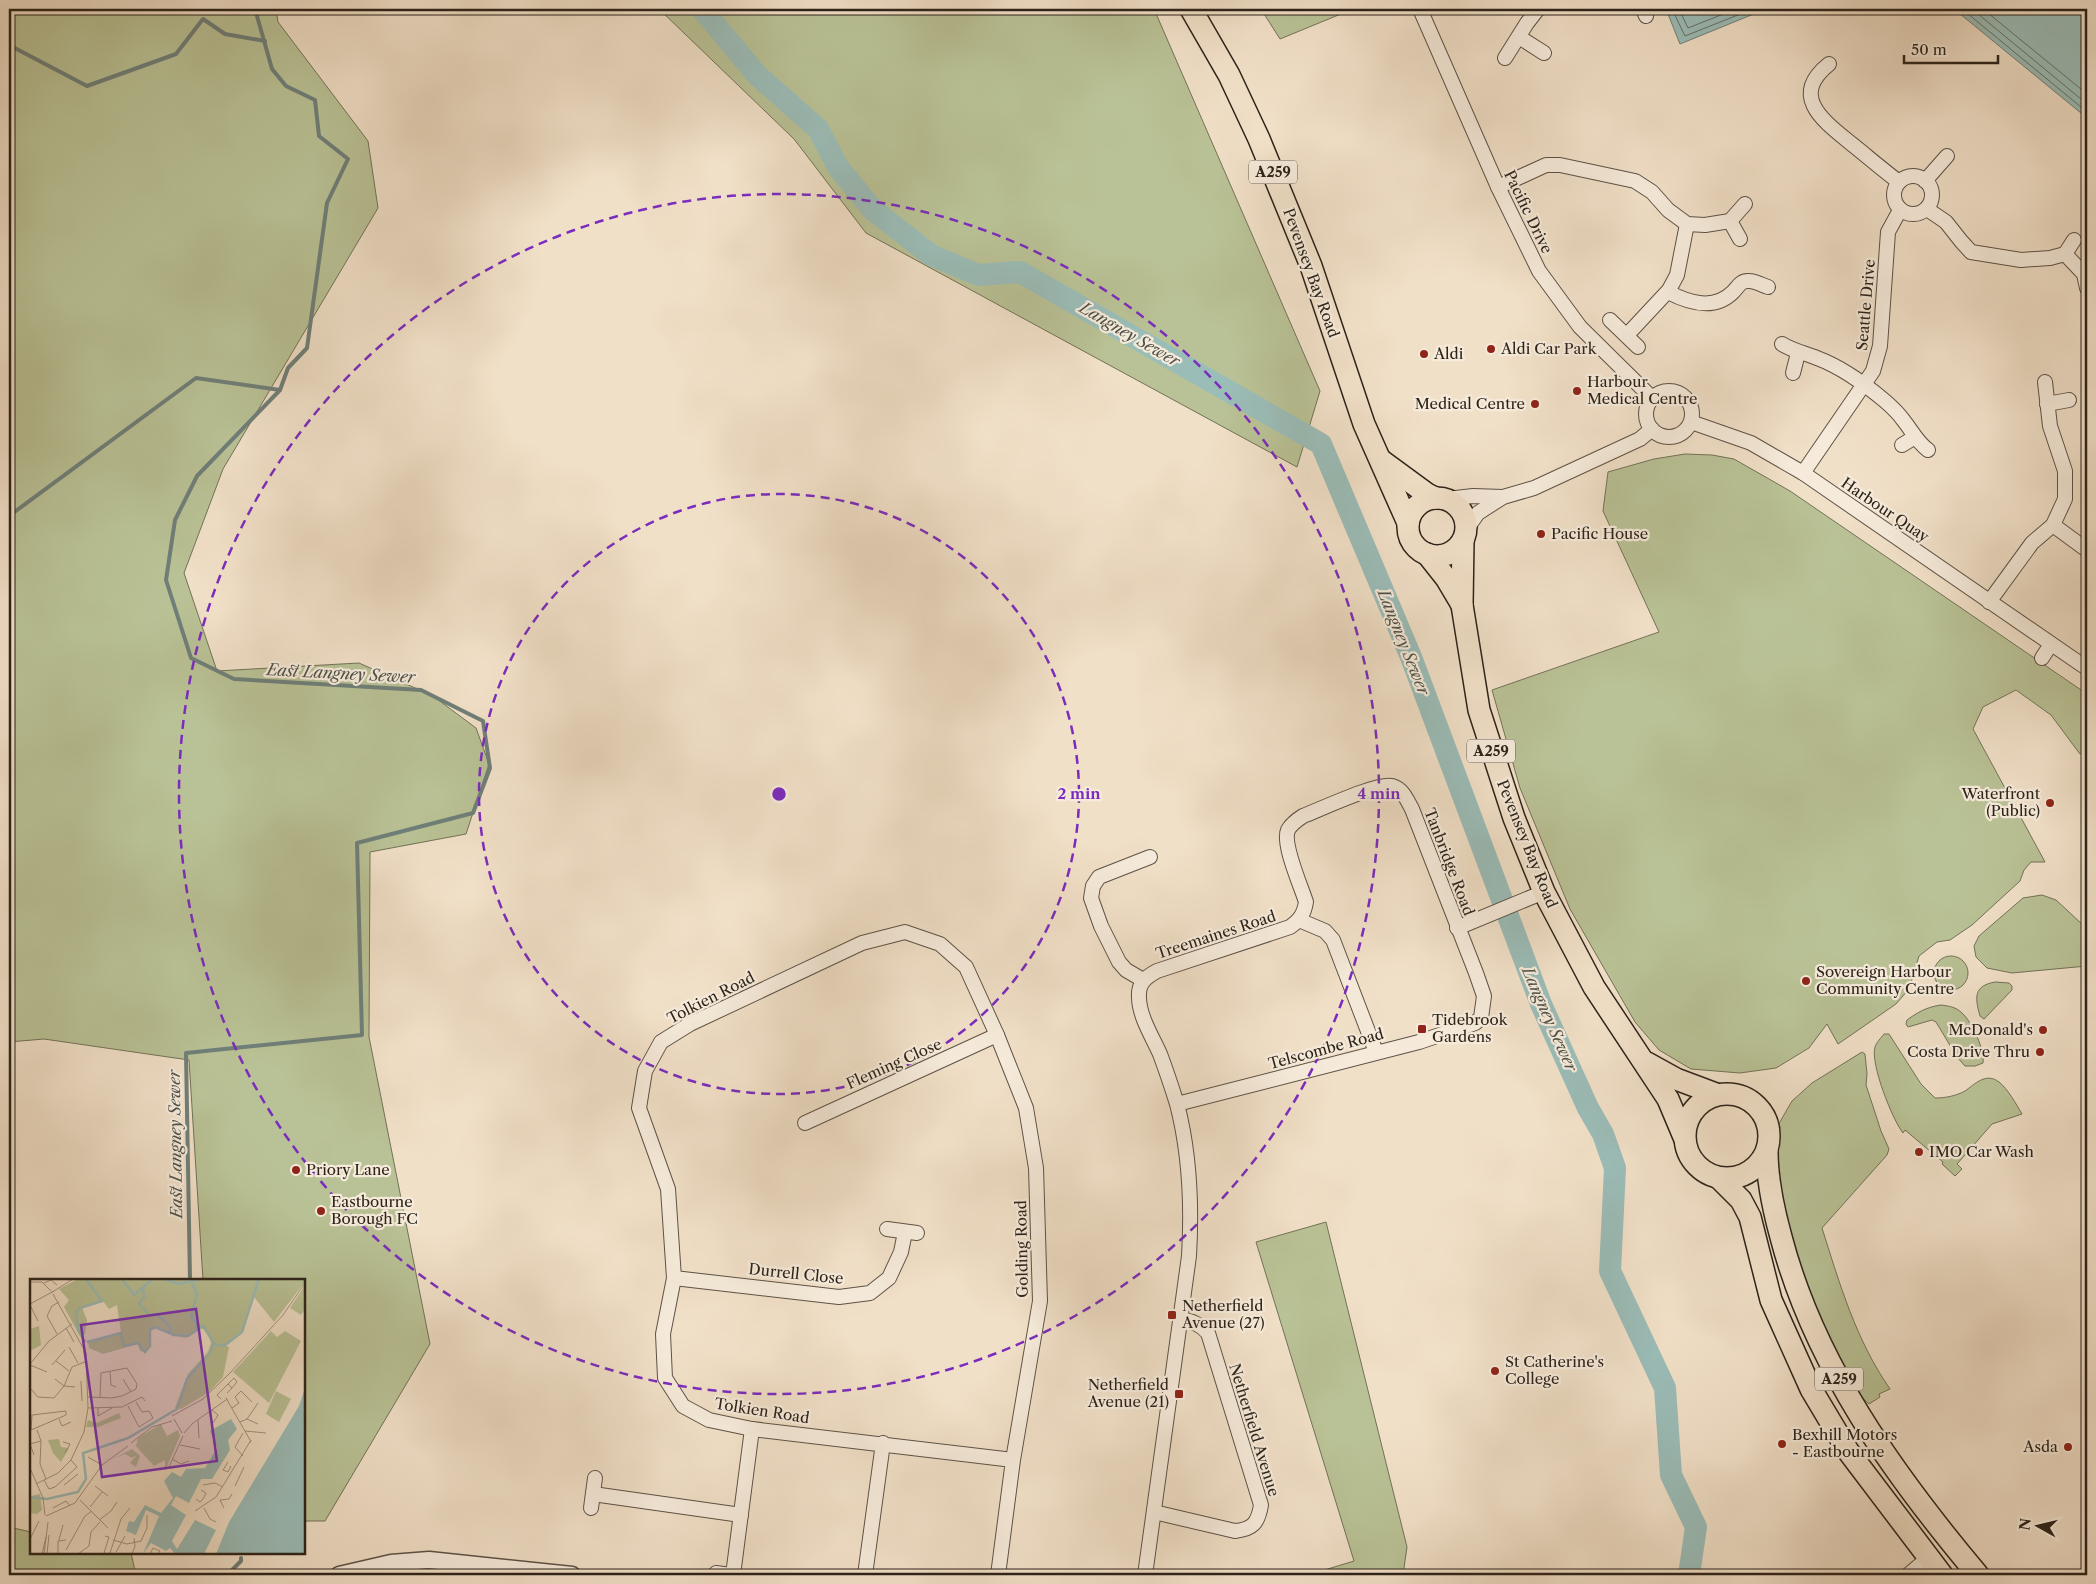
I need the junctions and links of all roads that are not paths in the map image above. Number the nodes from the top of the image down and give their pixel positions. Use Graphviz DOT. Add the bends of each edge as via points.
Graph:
graph roads {
  1 [pos="1191,9"];
  2 [pos="1420,9"];
  3 [pos="1538,9"];
  4 [pos="1519,37"];
  5 [pos="1544,53"];
  6 [pos="1506,58"];
  7 [pos="1829,64"];
  8 [pos="1946,156"];
  9 [pos="1925,181"];
  10 [pos="1899,182"];
  11 [pos="1498,187"];
  12 [pos="1746,204"];
  13 [pos="1927,209"];
  14 [pos="1900,210"];
  15 [pos="1730,220"];
  16 [pos="1687,224"];
  17 [pos="1740,238"];
  18 [pos="2074,240"];
  19 [pos="2065,254"];
  20 [pos="1768,287"];
  21 [pos="2087,288"];
  22 [pos="1668,292"];
  23 [pos="1610,320"];
  24 [pos="1627,335"];
  25 [pos="1782,344"];
  26 [pos="1638,347"];
  27 [pos="1798,353"];
  28 [pos="1794,373"];
  29 [pos="2045,382"];
  30 [pos="1863,385"];
  31 [pos="1653,399"];
  32 [pos="2069,400"];
  33 [pos="2047,404"];
  34 [pos="1691,422"];
  35 [pos="1652,429"];
  36 [pos="1915,437"];
  37 [pos="1902,445"];
  38 [pos="1928,450"];
  39 [pos="1382,461"];
  40 [pos="1803,473"];
  41 [pos="1441,498"];
  42 [pos="1503,498"];
  43 [pos="1408,523"];
  44 [pos="2053,525"];
  45 [pos="1464,535"];
  46 [pos="2087,550"];
  47 [pos="1427,554"];
  48 [pos="1989,602"];
  49 [pos="1462,605"];
  50 [pos="2050,644"];
  51 [pos="2042,658"];
  52 [pos="2085,667"];
  53 [pos="1392,786"];
  54 [pos="1150,857"];
  55 [pos="1544,892"];
  56 [pos="1299,920"];
  57 [pos="1457,928"];
  58 [pos="940,944"];
  59 [pos="1143,980"];
  60 [pos="1481,1018"];
  61 [pos="997,1035"];
  62 [pos="1376,1052"];
  63 [pos="1645,1062"];
  64 [pos="1716,1094"];
  65 [pos="1177,1104"];
  66 [pos="804,1123"];
  67 [pos="1684,1137"];
  68 [pos="1767,1151"];
  69 [pos="1720,1178"];
  70 [pos="887,1229"];
  71 [pos="674,1278"];
  72 [pos="1180,1319"];
  73 [pos="752,1429"];
  74 [pos="883,1444"];
  75 [pos="1014,1460"];
  76 [pos="595,1478"];
  77 [pos="1154,1512"];
  78 [pos="741,1515"];
  79 [pos="1928,1558"];
  80 [pos="498,1571"];
  81 [pos="716,1573"];
  82 [pos="339,1575"];
  83 [pos="572,1575"];
  84 [pos="732,1575"];
  85 [pos="864,1575"];
  86 [pos="998,1575"];
  87 [pos="1145,1575"];
  88 [pos="1908,1575"];
  89 [pos="1942,1575"];
  90 [pos="1978,1575"];
  1 -- 39 [label="main road, Pevensey Bay Road / A259" via="1229,75 1259,139 1311,266 1364,424"];
  2 -- 11 [label="street, Pacific Drive"];
  3 -- 4 [label="street"];
  4 -- 5 [label="street"];
  4 -- 6 [label="street"];
  7 -- 10 [label="street" via="1820,71 1812,88 1816,112"];
  8 -- 9 [label="street"];
  9 -- 10 [label="street" via="1912,176"];
  9 -- 13 [label="street" via="1932,194"];
  10 -- 14 [label="street" via="1894,197"];
  11 -- 16 [label="street" via="1546,166 1577,168 1635,181"];
  11 -- 31 [label="street, Pacific Drive" via="1539,271 1580,326"];
  12 -- 15 [label="street"];
  13 -- 14 [label="street" via="1914,215"];
  13 -- 19 [label="street" via="1946,222 1972,252 2021,260"];
  14 -- 30 [label="street, Seattle Drive" via="1888,232 1878,357"];
  15 -- 16 [label="street" via="1705,225"];
  15 -- 17 [label="street"];
  16 -- 22 [label="street" via="1677,275"];
  18 -- 19 [label="street"];
  19 -- 21 [label="street" via="2084,274"];
  20 -- 22 [label="street" via="1748,280 1729,296 1706,304 1682,300"];
  22 -- 24 [label="street"];
  23 -- 24 [label="street"];
  24 -- 26 [label="street"];
  25 -- 27 [label="street"];
  27 -- 28 [label="street"];
  27 -- 30 [label="street" via="1833,365"];
  29 -- 33 [label="street"];
  30 -- 36 [label="street" via="1903,419"];
  30 -- 40 [label="street, Seattle Drive"];
  31 -- 34 [label="street" via="1671,392 1684,397 1691,408"];
  31 -- 35 [label="street" via="1647,414"];
  32 -- 33 [label="street"];
  33 -- 44 [label="street" via="2066,480 2065,499"];
  34 -- 35 [label="street" via="1687,429 1674,437 1658,434"];
  34 -- 40 [label="street, Harbour Quay" via="1751,443"];
  35 -- 42 [label="street" via="1640,439 1534,488"];
  36 -- 37 [label="street"];
  36 -- 38 [label="street"];
  39 -- 41 [label="main road, Pevensey Bay Road / A259" via="1427,494"];
  39 -- 43 [label="main road, Pevensey Bay Road / A259"];
  40 -- 48 [label="street, Harbour Quay"];
  41 -- 42 [label="street"];
  41 -- 43 [label="main road" via="1417,505"];
  41 -- 45 [label="main road" via="1456,504 1462,512"];
  42 -- 45 [label="street" via="1478,514"];
  43 -- 47 [label="main road" via="1412,542"];
  44 -- 46 [label="street"];
  44 -- 48 [label="street" via="2032,543"];
  45 -- 47 [label="main road" via="1452,552 1436,556"];
  45 -- 49 [label="main road, Pevensey Bay Road / A259"];
  47 -- 49 [label="main road, Pevensey Bay Road / A259"];
  48 -- 50 [label="street, Harbour Quay"];
  49 -- 55 [label="main road, Pevensey Bay Road / A259" via="1479,710 1514,818"];
  50 -- 51 [label="street"];
  50 -- 52 [label="street, Harbour Quay"];
  53 -- 56 [label="street, Treemaines Road" via="1376,788 1294,822 1288,831 1286,844 1306,902 1305,912"];
  53 -- 57 [label="street, Tanbridge Road" via="1403,792 1412,809"];
  54 -- 59 [label="street" via="1099,877 1091,898 1120,962 1126,970"];
  55 -- 57 [label="street, Tanbridge Road"];
  55 -- 63 [label="main road, Pevensey Bay Road / A259" via="1594,987"];
  56 -- 59 [label="street, Treemaines Road" via="1290,928 1157,971"];
  56 -- 62 [label="street" via="1325,931 1333,940"];
  57 -- 60 [label="street, Tanbridge Road" via="1484,996"];
  58 -- 61 [label="street, Golding Road" via="966,966"];
  58 -- 71 [label="street, Tolkien Road" via="905,932 862,943 690,1024 661,1042 645,1071 639,1108 668,1189"];
  59 -- 65 [label="street" via="1139,990 1140,1008"];
  60 -- 62 [label="street, Telscombe Road" via="1419,1042"];
  61 -- 66 [label="street, Fleming Close"];
  61 -- 75 [label="street, Golding Road" via="1026,1108 1036,1168 1040,1301"];
  62 -- 65 [label="street, Telscombe Road"];
  63 -- 64 [label="main road, Pevensey Bay Road / A259" via="1676,1080"];
  63 -- 67 [label="main road, Pevensey Bay Road / A259" via="1669,1101"];
  64 -- 67 [label="main road" via="1693,1110 1687,1120"];
  64 -- 68 [label="main road" via="1737,1094 1756,1105 1768,1125"];
  65 -- 72 [label="street" via="1190,1181 1191,1218"];
  67 -- 69 [label="main road" via="1689,1157 1697,1167"];
  68 -- 69 [label="main road" via="1757,1166 1746,1174"];
  68 -- 90 [label="main road, A259" via="1771,1198 1790,1272 1818,1340 1876,1440 1950,1543"];
  69 -- 79 [label="main road, A259" via="1741,1200 1750,1217 1771,1300 1812,1388 1848,1451"];
  70 -- 71 [label="street, Durrell Close" via="911,1232 889,1278 870,1293 840,1297"];
  71 -- 73 [label="street, Tolkien Road" via="663,1334 665,1378 683,1406 709,1420"];
  72 -- 77 [label="street"];
  72 -- 77 [label="street, Netherfield Avenue" via="1192,1321 1208,1332 1261,1505 1259,1518 1247,1530 1235,1531"];
  73 -- 74 [label="street, Tolkien Road"];
  73 -- 78 [label="street"];
  74 -- 75 [label="street, Tolkien Road"];
  74 -- 85 [label="street"];
  75 -- 86 [label="street, Golding Road"];
  76 -- 78 [label="street" via="592,1501"];
  77 -- 87 [label="street"];
  78 -- 84 [label="street"];
  79 -- 88 [label="street"];
  79 -- 89 [label="main road, A259"];
  80 -- 82 [label="street" via="429,1560 391,1563"];
  80 -- 83 [label="street"];
  81 -- 84 [label="street"];
}
